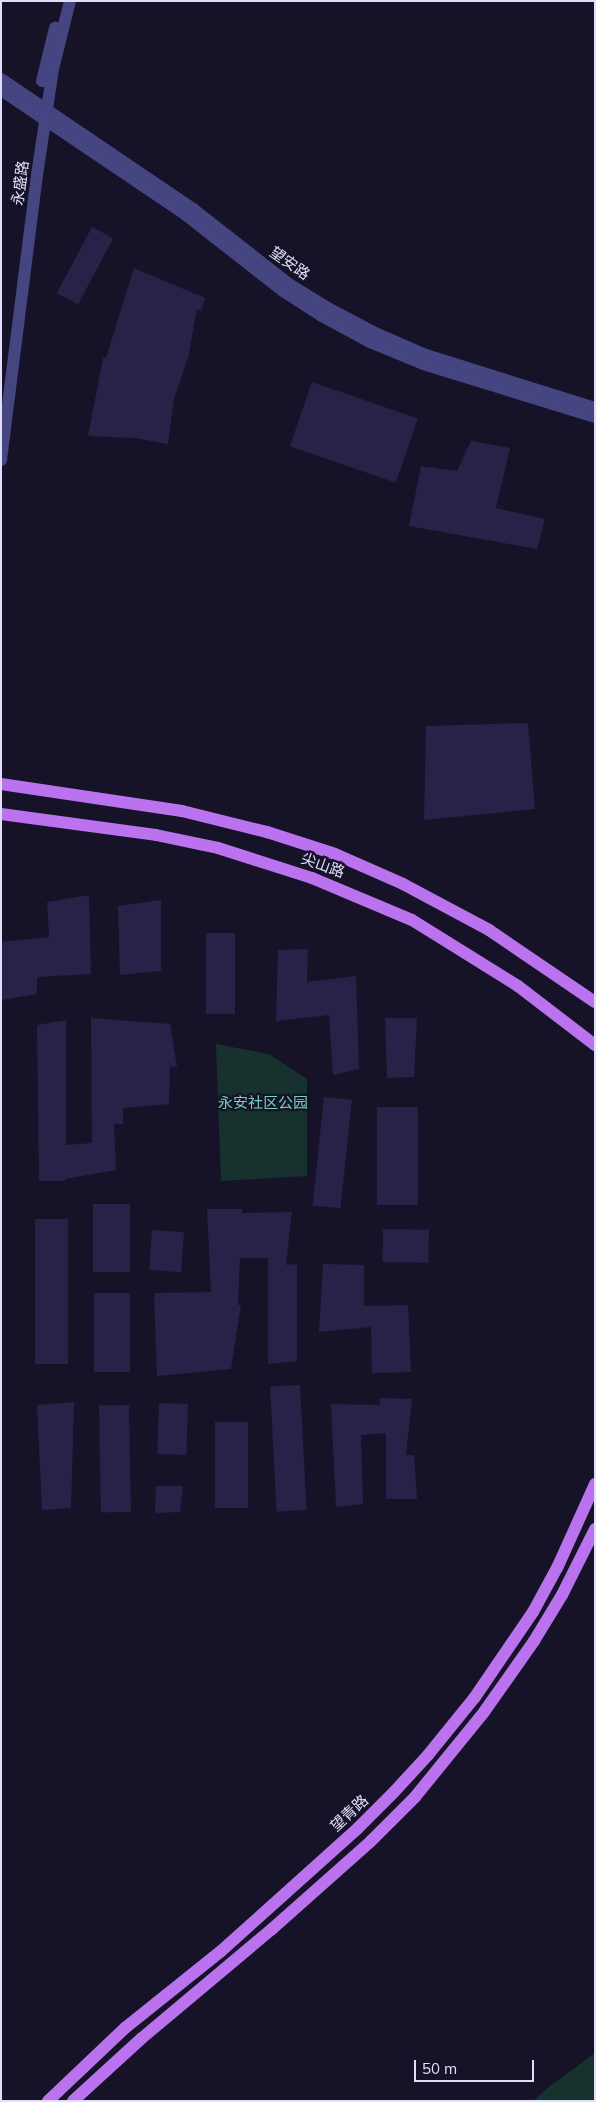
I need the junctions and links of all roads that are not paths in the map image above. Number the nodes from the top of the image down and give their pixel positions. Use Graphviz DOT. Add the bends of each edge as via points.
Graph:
graph roads {
  1 [pos="62,1"];
  2 [pos="70,1"];
  3 [pos="1,79"];
  4 [pos="1,90"];
  5 [pos="42,112"];
  6 [pos="1,395"];
  7 [pos="595,408"];
  8 [pos="595,417"];
  9 [pos="1,460"];
  10 [pos="1,784"];
  11 [pos="1,814"];
  12 [pos="595,1002"];
  13 [pos="595,1045"];
  14 [pos="595,1484"];
  15 [pos="595,1529"];
  16 [pos="48,2101"];
  17 [pos="73,2101"];
  1 -- 5 [label="street, 永盛路" via="45,63"];
  2 -- 5 [label="street, 永盛路"];
  3 -- 5 [label="street, 望安路"];
  4 -- 5 [label="street, 望安路"];
  5 -- 6 [label="street, 永盛路"];
  5 -- 7 [label="street, 望安路" via="192,209 289,284 375,334 426,355"];
  5 -- 8 [label="street, 望安路" via="283,291 370,342 458,376"];
  5 -- 9 [label="street, 永盛路"];
  10 -- 12 [label="main road, 尖山路" via="182,811 267,832 336,854 395,880 463,916 530,956"];
  11 -- 13 [label="main road, 尖山路" via="156,835 218,848 312,878 420,924 518,986"];
  14 -- 16 [label="main road, 望青路" via="566,1550 533,1612 475,1697 422,1761 358,1828 220,1952 125,2028"];
  15 -- 17 [label="main road" via="562,1595 534,1641 484,1712 415,1797 272,1929 142,2038"];
}
